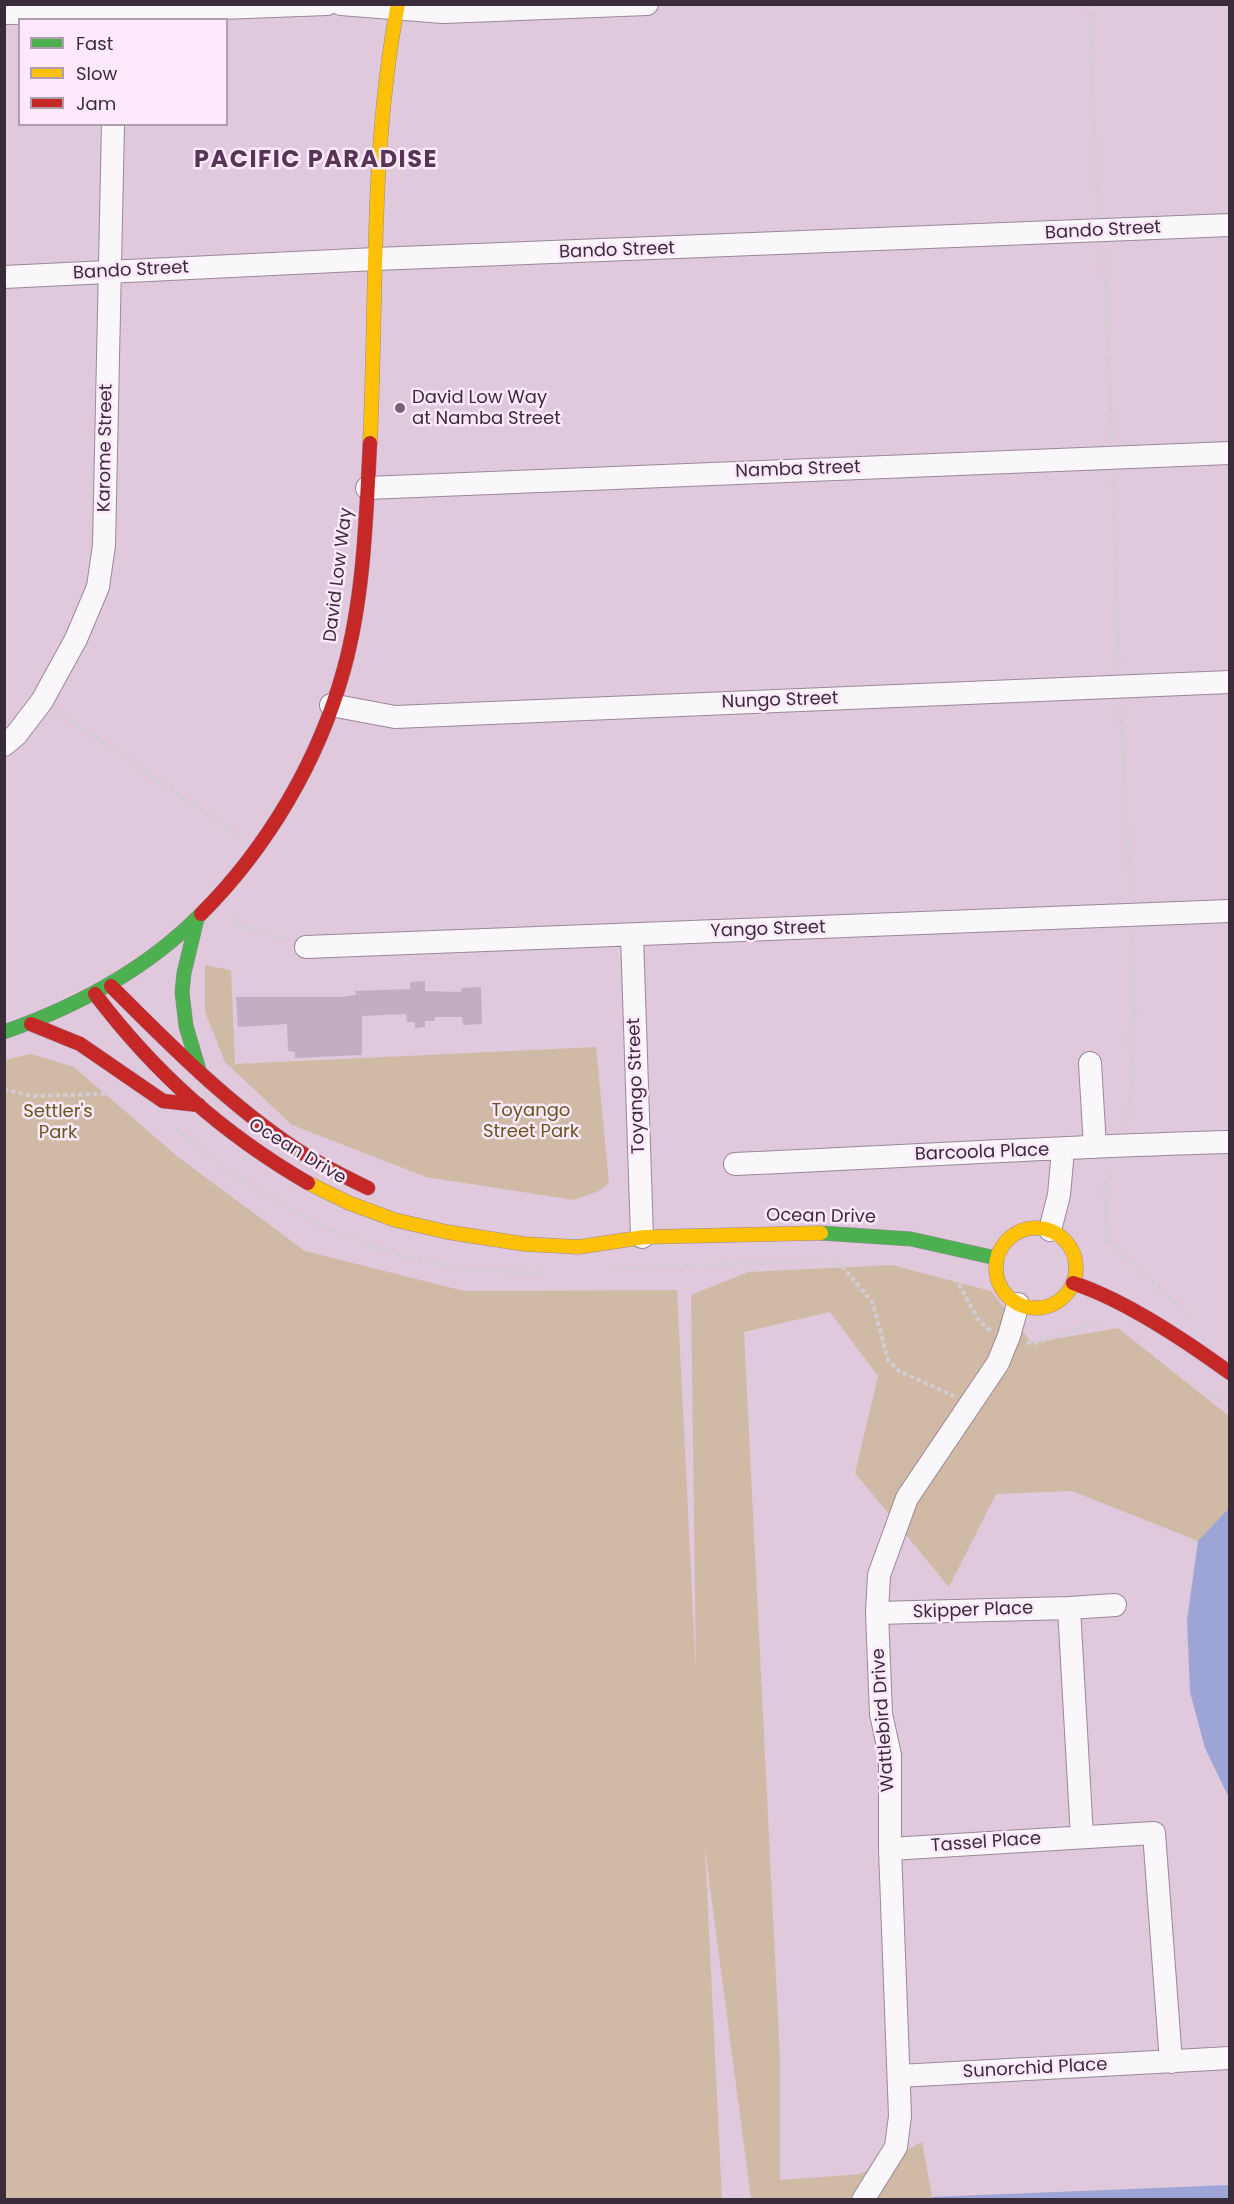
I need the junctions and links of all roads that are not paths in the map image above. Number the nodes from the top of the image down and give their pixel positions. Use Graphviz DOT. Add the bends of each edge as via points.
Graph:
graph roads {
  1 [pos="327,4"];
  2 [pos="341,4"];
  3 [pos="647,4"];
  4 [pos="398,6"];
  5 [pos="18,10"];
  6 [pos="115,12"];
  7 [pos="113,126"];
  8 [pos="1230,225"];
  9 [pos="376,259"];
  10 [pos="110,272"];
  11 [pos="4,277"];
  12 [pos="1230,453"];
  13 [pos="367,488"];
  14 [pos="1230,682"];
  15 [pos="331,705"];
  16 [pos="4,745"];
  17 [pos="1230,910"];
  18 [pos="197,920"];
  19 [pos="632,936"];
  20 [pos="306,947"];
  21 [pos="111,986"];
  22 [pos="95,994"];
  23 [pos="31,1024"];
  24 [pos="4,1032"];
  25 [pos="1090,1063"];
  26 [pos="199,1071"];
  27 [pos="199,1106"];
  28 [pos="1230,1142"];
  29 [pos="1095,1147"];
  30 [pos="1063,1150"];
  31 [pos="735,1164"];
  32 [pos="385,1195"];
  33 [pos="1050,1230"];
  34 [pos="599,1231"];
  35 [pos="642,1237"];
  36 [pos="996,1258"];
  37 [pos="1073,1283"];
  38 [pos="1017,1304"];
  39 [pos="1230,1373"];
  40 [pos="1115,1605"];
  41 [pos="1069,1608"];
  42 [pos="878,1613"];
  43 [pos="1082,1837"];
  44 [pos="890,1849"];
  45 [pos="1230,2058"];
  46 [pos="1171,2062"];
  47 [pos="898,2076"];
  48 [pos="862,2199"];
  1 -- 6 [label="street"];
  2 -- 4 [label="street"];
  3 -- 4 [label="street" via="452,12"];
  4 -- 9 [label="street, David Low Way" via="381,119"];
  5 -- 6 [label="street"];
  7 -- 10 [label="street, Karome Street"];
  8 -- 9 [label="street, Bando Street"];
  9 -- 10 [label="street, Bando Street"];
  9 -- 13 [label="street, David Low Way"];
  10 -- 11 [label="street, Bando Street"];
  10 -- 16 [label="street, Karome Street" via="104,544 98,587 76,639 42,700"];
  12 -- 13 [label="street, Namba Street"];
  13 -- 15 [label="street, David Low Way" via="359,593 343,671"];
  14 -- 15 [label="street, Nungo Street" via="395,717"];
  15 -- 18 [label="street, David Low Way" via="299,778 258,848"];
  17 -- 19 [label="street, Yango Street"];
  18 -- 21 [label="street, David Low Way" via="145,964"];
  18 -- 26 [label="street" via="182,992 186,1026"];
  19 -- 20 [label="street, Yango Street"];
  19 -- 35 [label="street, Toyango Street"];
  21 -- 22 [label="street, David Low Way"];
  21 -- 26 [label="street, Ocean Drive"];
  22 -- 23 [label="street, David Low Way"];
  22 -- 27 [label="street, Ocean Drive" via="120,1029"];
  23 -- 24 [label="street, David Low Way"];
  23 -- 27 [label="street" via="80,1044 163,1101"];
  25 -- 29 [label="street"];
  26 -- 32 [label="street, Ocean Drive" via="275,1135 313,1160"];
  27 -- 35 [label="street, Ocean Drive" via="243,1143 303,1181 351,1204 406,1222 507,1243 547,1246 580,1247"];
  28 -- 29 [label="street, Barcoola Place"];
  29 -- 30 [label="street, Barcoola Place"];
  30 -- 31 [label="street, Barcoola Place"];
  30 -- 33 [label="street" via="1059,1195"];
  33 -- 36 [label="street" via="1037,1227 1011,1235"];
  33 -- 37 [label="street" via="1070,1246 1075,1258"];
  34 -- 35 [label="street, Ocean Drive"];
  35 -- 36 [label="street, Ocean Drive" via="837,1233 902,1238"];
  36 -- 38 [label="street" via="999,1284"];
  37 -- 38 [label="street" via="1056,1303 1030,1308"];
  37 -- 39 [label="street" via="1096,1290 1126,1307 1200,1350"];
  38 -- 42 [label="street, Wattlebird Drive" via="998,1363 907,1498 879,1575"];
  40 -- 41 [label="street, Skipper Place"];
  41 -- 42 [label="street, Skipper Place"];
  41 -- 43 [label="street"];
  42 -- 44 [label="street, Wattlebird Drive" via="881,1714 890,1755"];
  43 -- 44 [label="street, Tassel Place"];
  43 -- 46 [label="street, Tassel Place" via="1154,1833"];
  44 -- 47 [label="street, Wattlebird Drive"];
  45 -- 46 [label="street, Sunorchid Place"];
  46 -- 47 [label="street, Sunorchid Place"];
  47 -- 48 [label="street, Wattlebird Drive" via="900,2116 896,2147"];
}
